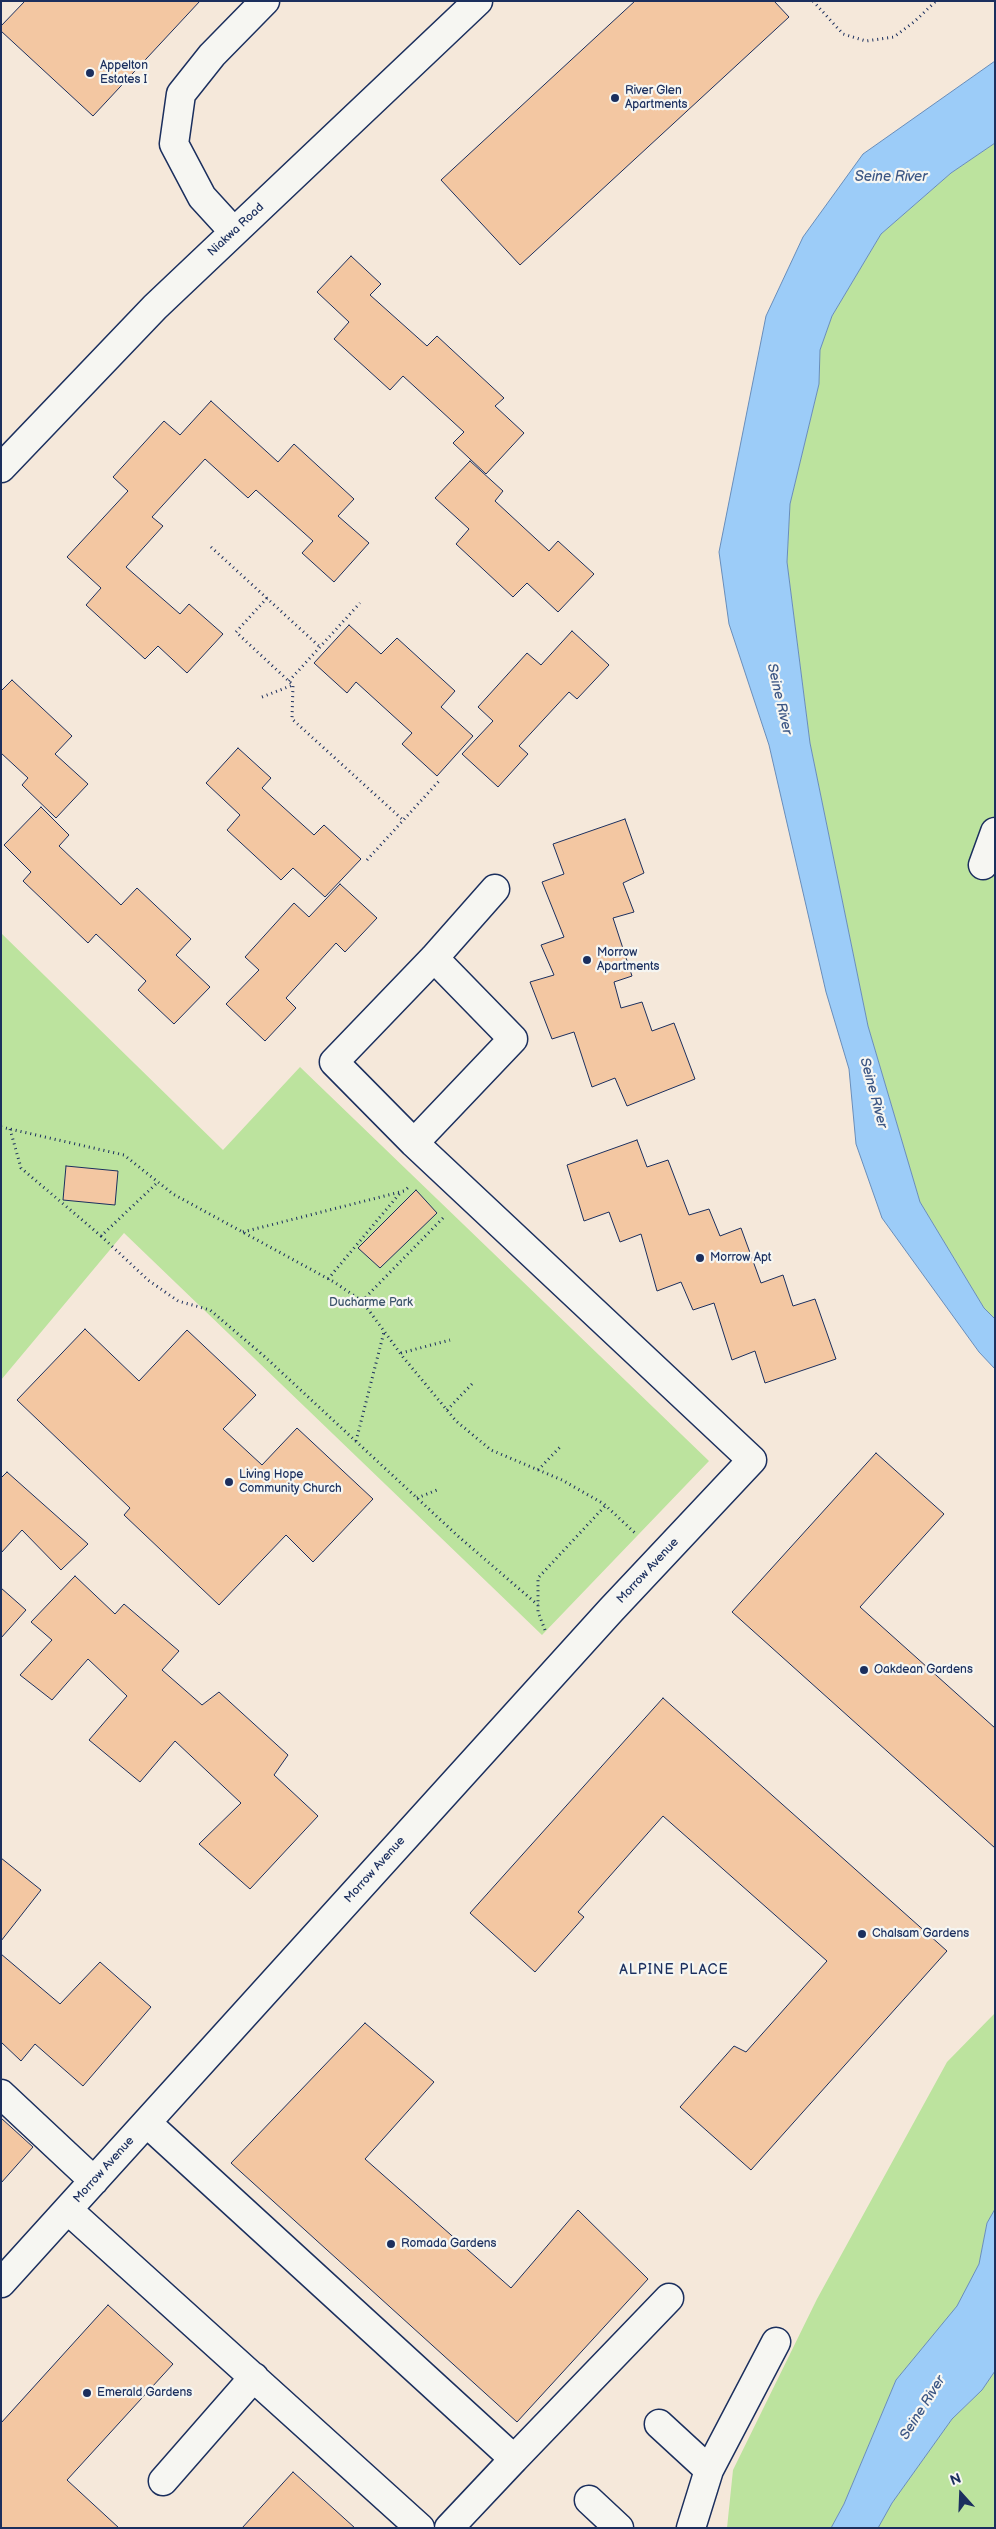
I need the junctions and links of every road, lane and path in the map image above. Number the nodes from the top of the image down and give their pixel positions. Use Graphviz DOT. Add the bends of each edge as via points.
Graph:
graph roads {
  1 [pos="265,1"];
  2 [pos="478,1"];
  3 [pos="813,1"];
  4 [pos="936,1"];
  5 [pos="234,232"];
  6 [pos="1,468"];
  7 [pos="211,547"];
  8 [pos="267,598"];
  9 [pos="360,603"];
  10 [pos="320,647"];
  11 [pos="289,681"];
  12 [pos="293,685"];
  13 [pos="262,697"];
  14 [pos="439,781"];
  15 [pos="403,820"];
  16 [pos="995,832"];
  17 [pos="367,860"];
  18 [pos="983,865"];
  19 [pos="495,889"];
  20 [pos="434,958"];
  21 [pos="1,1127"];
  22 [pos="10,1129"];
  23 [pos="414,1144"];
  24 [pos="433,1162"];
  25 [pos="158,1182"];
  26 [pos="402,1192"];
  27 [pos="446,1215"];
  28 [pos="243,1232"];
  29 [pos="101,1236"];
  30 [pos="328,1279"];
  31 [pos="362,1301"];
  32 [pos="385,1331"];
  33 [pos="450,1340"];
  34 [pos="401,1353"];
  35 [pos="472,1384"];
  36 [pos="446,1410"];
  37 [pos="356,1441"];
  38 [pos="561,1446"];
  39 [pos="538,1470"];
  40 [pos="437,1490"];
  41 [pos="418,1498"];
  42 [pos="606,1506"];
  43 [pos="637,1534"];
  44 [pos="538,1605"];
  45 [pos="547,1634"];
  46 [pos="1,2094"];
  47 [pos="147,2123"];
  48 [pos="94,2181"];
  49 [pos="68,2210"];
  50 [pos="1,2283"];
  51 [pos="669,2298"];
  52 [pos="776,2342"];
  53 [pos="254,2377"];
  54 [pos="659,2424"];
  55 [pos="514,2459"];
  56 [pos="709,2470"];
  57 [pos="163,2481"];
  58 [pos="589,2500"];
  59 [pos="420,2528"];
  60 [pos="449,2528"];
  61 [pos="619,2528"];
  62 [pos="691,2528"];
  1 -- 5 [label="street" via="212,55 181,94 174,144 202,197"];
  2 -- 5 [label="street, Niakwa Road"];
  3 -- 4 [label="path" via="843,34 866,41 894,37"];
  5 -- 6 [label="street, Niakwa Road" via="155,307"];
  7 -- 8 [label="path"];
  8 -- 10 [label="path"];
  8 -- 11 [label="path" via="236,632"];
  9 -- 10 [label="path"];
  10 -- 11 [label="path"];
  11 -- 12 [label="path"];
  12 -- 13 [label="path"];
  12 -- 15 [label="path" via="292,719"];
  14 -- 15 [label="path"];
  15 -- 17 [label="path"];
  16 -- 18 [label="street"];
  19 -- 20 [label="street"];
  20 -- 23 [label="street" via="513,1040"];
  20 -- 23 [label="street" via="334,1062"];
  21 -- 22 [label="path"];
  22 -- 25 [label="path" via="124,1155"];
  22 -- 29 [label="path" via="21,1168"];
  23 -- 24 [label="street"];
  24 -- 26 [label="path"];
  24 -- 47 [label="street, Morrow Avenue" via="752,1460 617,1604"];
  25 -- 28 [label="path" via="173,1194"];
  25 -- 29 [label="path"];
  26 -- 28 [label="path"];
  26 -- 30 [label="path"];
  27 -- 31 [label="path"];
  28 -- 30 [label="path"];
  29 -- 37 [label="path" via="148,1280 178,1301 210,1310"];
  30 -- 31 [label="path"];
  31 -- 32 [label="path"];
  32 -- 34 [label="path"];
  32 -- 37 [label="path"];
  33 -- 34 [label="path"];
  34 -- 36 [label="path"];
  35 -- 36 [label="path"];
  36 -- 39 [label="path" via="491,1450"];
  37 -- 41 [label="path"];
  38 -- 39 [label="path"];
  39 -- 42 [label="path"];
  40 -- 41 [label="path"];
  41 -- 44 [label="path"];
  42 -- 43 [label="path"];
  42 -- 44 [label="path" via="538,1578"];
  44 -- 45 [label="path"];
  46 -- 48 [label="street"];
  47 -- 48 [label="street, Morrow Avenue"];
  47 -- 55 [label="street"];
  48 -- 49 [label="street, Morrow Avenue"];
  49 -- 50 [label="street, Morrow Avenue"];
  49 -- 53 [label="street"];
  51 -- 55 [label="street"];
  52 -- 56 [label="street"];
  53 -- 57 [label="street"];
  53 -- 59 [label="street"];
  54 -- 56 [label="street"];
  55 -- 60 [label="street"];
  56 -- 62 [label="street"];
  58 -- 61 [label="street"];
}
